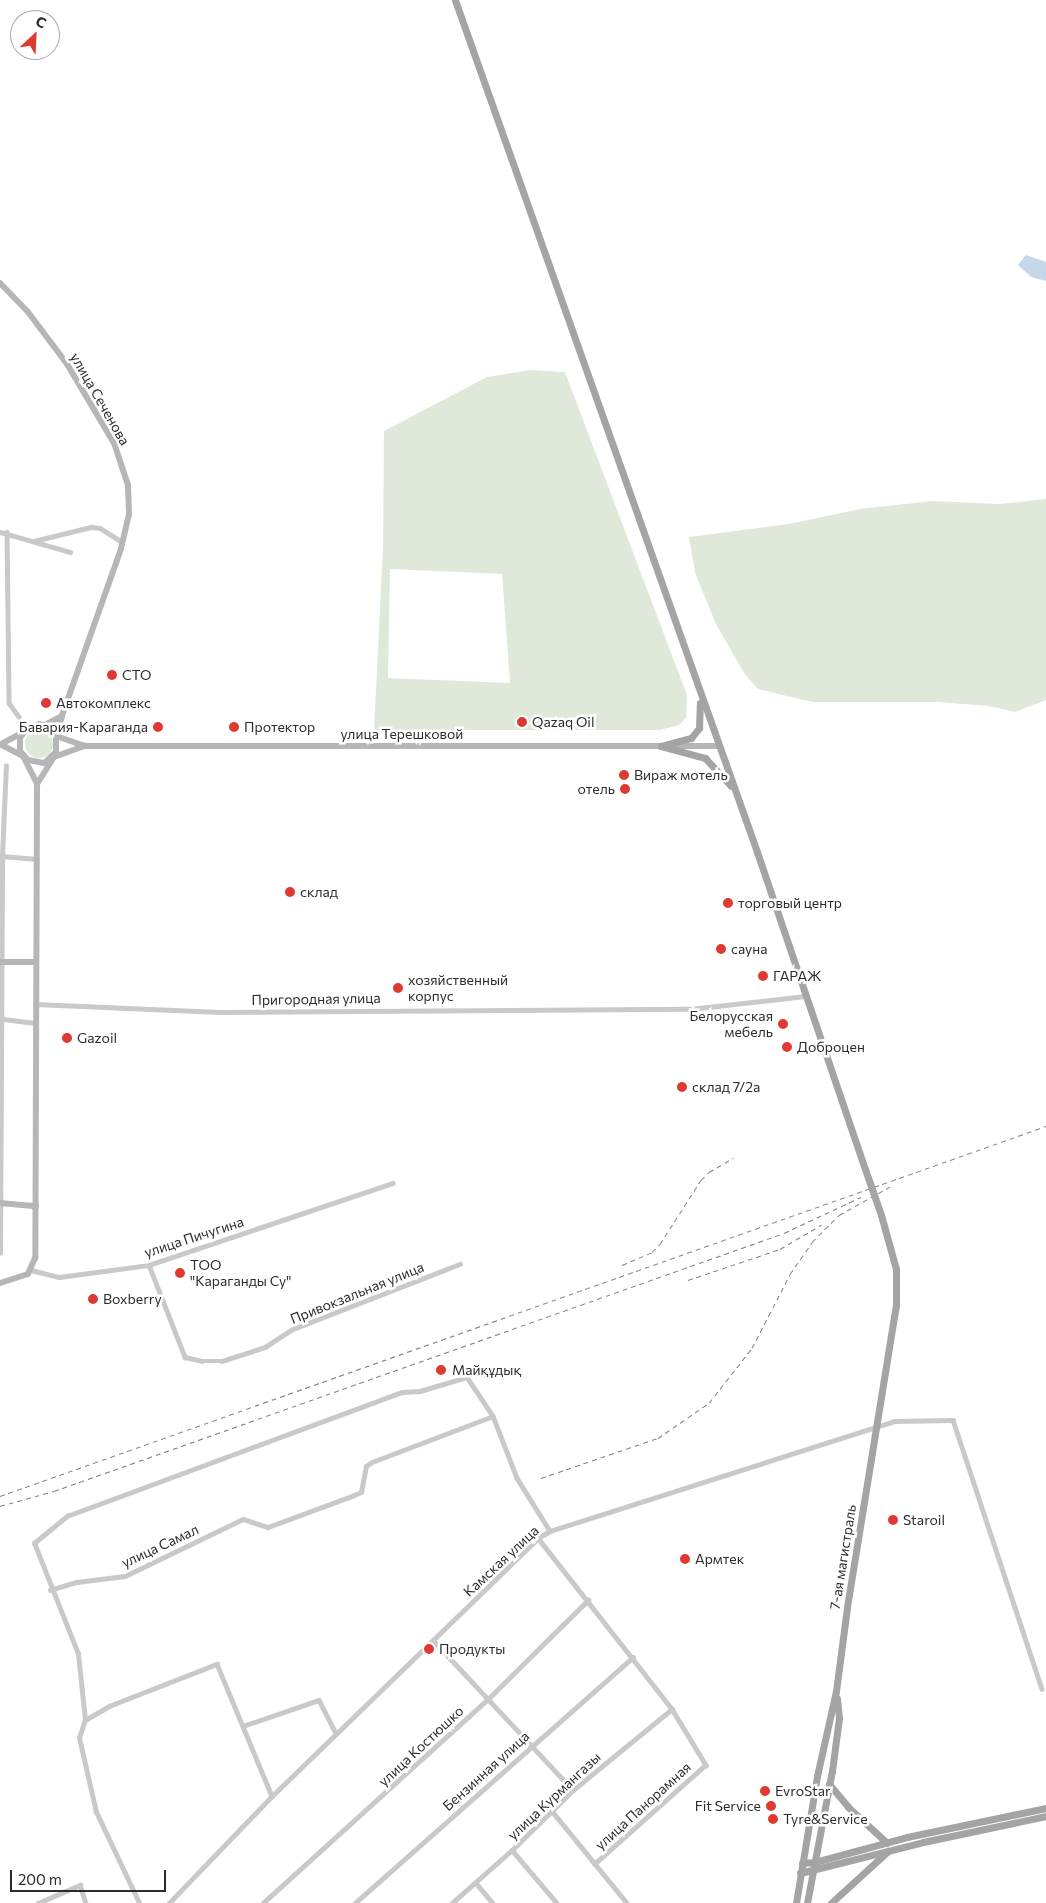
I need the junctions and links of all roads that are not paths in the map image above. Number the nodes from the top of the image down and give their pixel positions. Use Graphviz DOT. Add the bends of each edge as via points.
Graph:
graph roads {
  1 [pos="455,0"];
  2 [pos="0,283"];
  3 [pos="0,532"];
  4 [pos="7,532"];
  5 [pos="34,541"];
  6 [pos="122,542"];
  7 [pos="70,552"];
  8 [pos="698,692"];
  9 [pos="62,716"];
  10 [pos="45,726"];
  11 [pos="25,731"];
  12 [pos="56,736"];
  13 [pos="1,744"];
  14 [pos="85,746"];
  15 [pos="661,746"];
  16 [pos="719,746"];
  17 [pos="23,756"];
  18 [pos="54,757"];
  19 [pos="6,766"];
  20 [pos="37,784"];
  21 [pos="734,789"];
  22 [pos="2,856"];
  23 [pos="36,859"];
  24 [pos="2,962"];
  25 [pos="35,962"];
  26 [pos="806,996"];
  27 [pos="35,1004"];
  28 [pos="3,1019"];
  29 [pos="35,1023"];
  30 [pos="393,1183"];
  31 [pos="0,1203"];
  32 [pos="36,1206"];
  33 [pos="0,1254"];
  34 [pos="460,1264"];
  35 [pos="149,1265"];
  36 [pos="31,1270"];
  37 [pos="0,1283"];
  38 [pos="493,1416"];
  39 [pos="876,1429"];
  40 [pos="550,1531"];
  41 [pos="538,1538"];
  42 [pos="50,1590"];
  43 [pos="588,1600"];
  44 [pos="434,1641"];
  45 [pos="633,1657"];
  46 [pos="1042,1689"];
  47 [pos="836,1690"];
  48 [pos="488,1699"];
  49 [pos="672,1709"];
  50 [pos="85,1720"];
  51 [pos="243,1726"];
  52 [pos="336,1734"];
  53 [pos="532,1745"];
  54 [pos="829,1784"];
  55 [pos="573,1790"];
  56 [pos="272,1796"];
  57 [pos="1046,1808"];
  58 [pos="552,1811"];
  59 [pos="1046,1816"];
  60 [pos="887,1843"];
  61 [pos="512,1850"];
  62 [pos="888,1851"];
  63 [pos="815,1862"];
  64 [pos="802,1863"];
  65 [pos="595,1864"];
  66 [pos="813,1871"];
  67 [pos="800,1873"];
  68 [pos="476,1883"];
  69 [pos="38,1903"];
  70 [pos="86,1903"];
  71 [pos="139,1903"];
  72 [pos="169,1903"];
  73 [pos="263,1903"];
  74 [pos="355,1903"];
  75 [pos="452,1903"];
  76 [pos="492,1903"];
  77 [pos="557,1903"];
  78 [pos="627,1903"];
  79 [pos="796,1903"];
  80 [pos="807,1903"];
  81 [pos="831,1903"];
  1 -- 8 [label="main road, 7-ая магистраль"];
  2 -- 6 [label="street, улица Сеченова" via="28,312 66,364 114,443 128,485 129,514"];
  3 -- 4 [label="street"];
  4 -- 5 [label="street"];
  4 -- 11 [label="street" via="9,703"];
  5 -- 6 [label="street" via="91,527 100,528"];
  5 -- 7 [label="street"];
  6 -- 9 [label="street, улица Сеченова"];
  8 -- 15 [label="main road" via="699,728 691,738"];
  8 -- 16 [label="main road, 7-ая магистраль"];
  9 -- 10 [label="street"];
  9 -- 12 [label="street, улица Сеченова"];
  10 -- 11 [label="street, улица Терешковой"];
  10 -- 12 [label="street, улица Терешковой"];
  11 -- 13 [label="street, улица Терешковой"];
  11 -- 17 [label="street" via="19,745"];
  12 -- 14 [label="street, улица Терешковой"];
  12 -- 18 [label="street" via="58,747"];
  13 -- 17 [label="street, улица Терешковой"];
  14 -- 15 [label="street, улица Терешковой"];
  14 -- 18 [label="street, улица Терешковой"];
  15 -- 16 [label="street, улица Терешковой"];
  15 -- 21 [label="main road" via="705,758"];
  16 -- 21 [label="main road, 7-ая магистраль"];
  17 -- 18 [label="street, улица Терешковой" via="38,764"];
  17 -- 20 [label="street"];
  18 -- 20 [label="street"];
  19 -- 22 [label="street"];
  20 -- 23 [label="street"];
  21 -- 26 [label="main road, 7-ая магистраль"];
  22 -- 23 [label="street"];
  22 -- 24 [label="street"];
  23 -- 25 [label="street"];
  24 -- 25 [label="street"];
  24 -- 28 [label="street"];
  25 -- 27 [label="street"];
  26 -- 27 [label="street, Пригородная улица" via="690,1009 220,1012"];
  26 -- 39 [label="main road, 7-ая магистраль, bridge" via="881,1215 898,1281"];
  27 -- 29 [label="street"];
  28 -- 29 [label="street"];
  28 -- 31 [label="street"];
  29 -- 32 [label="street"];
  30 -- 35 [label="street, улица Пичугина"];
  31 -- 32 [label="street"];
  31 -- 33 [label="street"];
  32 -- 36 [label="street" via="35,1258"];
  34 -- 35 [label="street, Привокзальная улица" via="293,1329 265,1347 222,1360 202,1361 184,1357"];
  35 -- 36 [label="street, улица Пичугина" via="59,1277"];
  36 -- 37 [label="street" via="23,1277"];
  38 -- 40 [label="street" via="517,1478"];
  38 -- 42 [label="street, улица Самал" via="372,1462 366,1466 361,1492 352,1496 268,1526 243,1519 125,1576 77,1582"];
  38 -- 42 [label="street" via="467,1377 420,1391 402,1392 67,1516 34,1543"];
  39 -- 40 [label="street, Камская улица" via="832,1439"];
  39 -- 46 [label="street, Камская улица" via="915,1419 953,1420"];
  39 -- 47 [label="main road, 7-ая магистраль" via="846,1607"];
  40 -- 41 [label="street, Камская улица"];
  41 -- 43 [label="street"];
  41 -- 44 [label="street, Камская улица"];
  42 -- 50 [label="street" via="78,1654"];
  43 -- 45 [label="street"];
  43 -- 48 [label="street, улица Костюшко"];
  44 -- 48 [label="street"];
  44 -- 52 [label="street, Камская улица"];
  45 -- 49 [label="street"];
  45 -- 53 [label="street, Бензинная улица"];
  47 -- 54 [label="main road" via="839,1718"];
  47 -- 64 [label="main road"];
  48 -- 53 [label="street"];
  48 -- 73 [label="street, улица Костюшко"];
  49 -- 55 [label="street, улица Курмангазы"];
  49 -- 65 [label="street, улица Панорамная" via="706,1765"];
  50 -- 51 [label="street" via="109,1706 217,1664"];
  50 -- 71 [label="street" via="79,1738 96,1812"];
  51 -- 52 [label="street" via="319,1700"];
  51 -- 56 [label="street"];
  52 -- 56 [label="street, Камская улица"];
  53 -- 55 [label="street"];
  53 -- 74 [label="street, Бензинная улица"];
  54 -- 60 [label="main road" via="848,1807"];
  54 -- 63 [label="main road"];
  55 -- 58 [label="street, улица Курмангазы"];
  56 -- 72 [label="street, Камская улица"];
  57 -- 60 [label="main road"];
  58 -- 61 [label="street, улица Курмангазы"];
  58 -- 65 [label="street"];
  59 -- 62 [label="main road"];
  60 -- 63 [label="main road"];
  61 -- 68 [label="street, улица Курмангазы"];
  61 -- 77 [label="street"];
  62 -- 66 [label="main road"];
  62 -- 81 [label="main road"];
  63 -- 64 [label="main road"];
  63 -- 66 [label="main road"];
  64 -- 67 [label="main road"];
  65 -- 78 [label="street"];
  66 -- 67 [label="main road"];
  66 -- 80 [label="main road"];
  67 -- 79 [label="main road"];
  68 -- 75 [label="street, улица Курмангазы"];
  68 -- 76 [label="street"];
  69 -- 70 [label="street" via="80,1885"];
}
